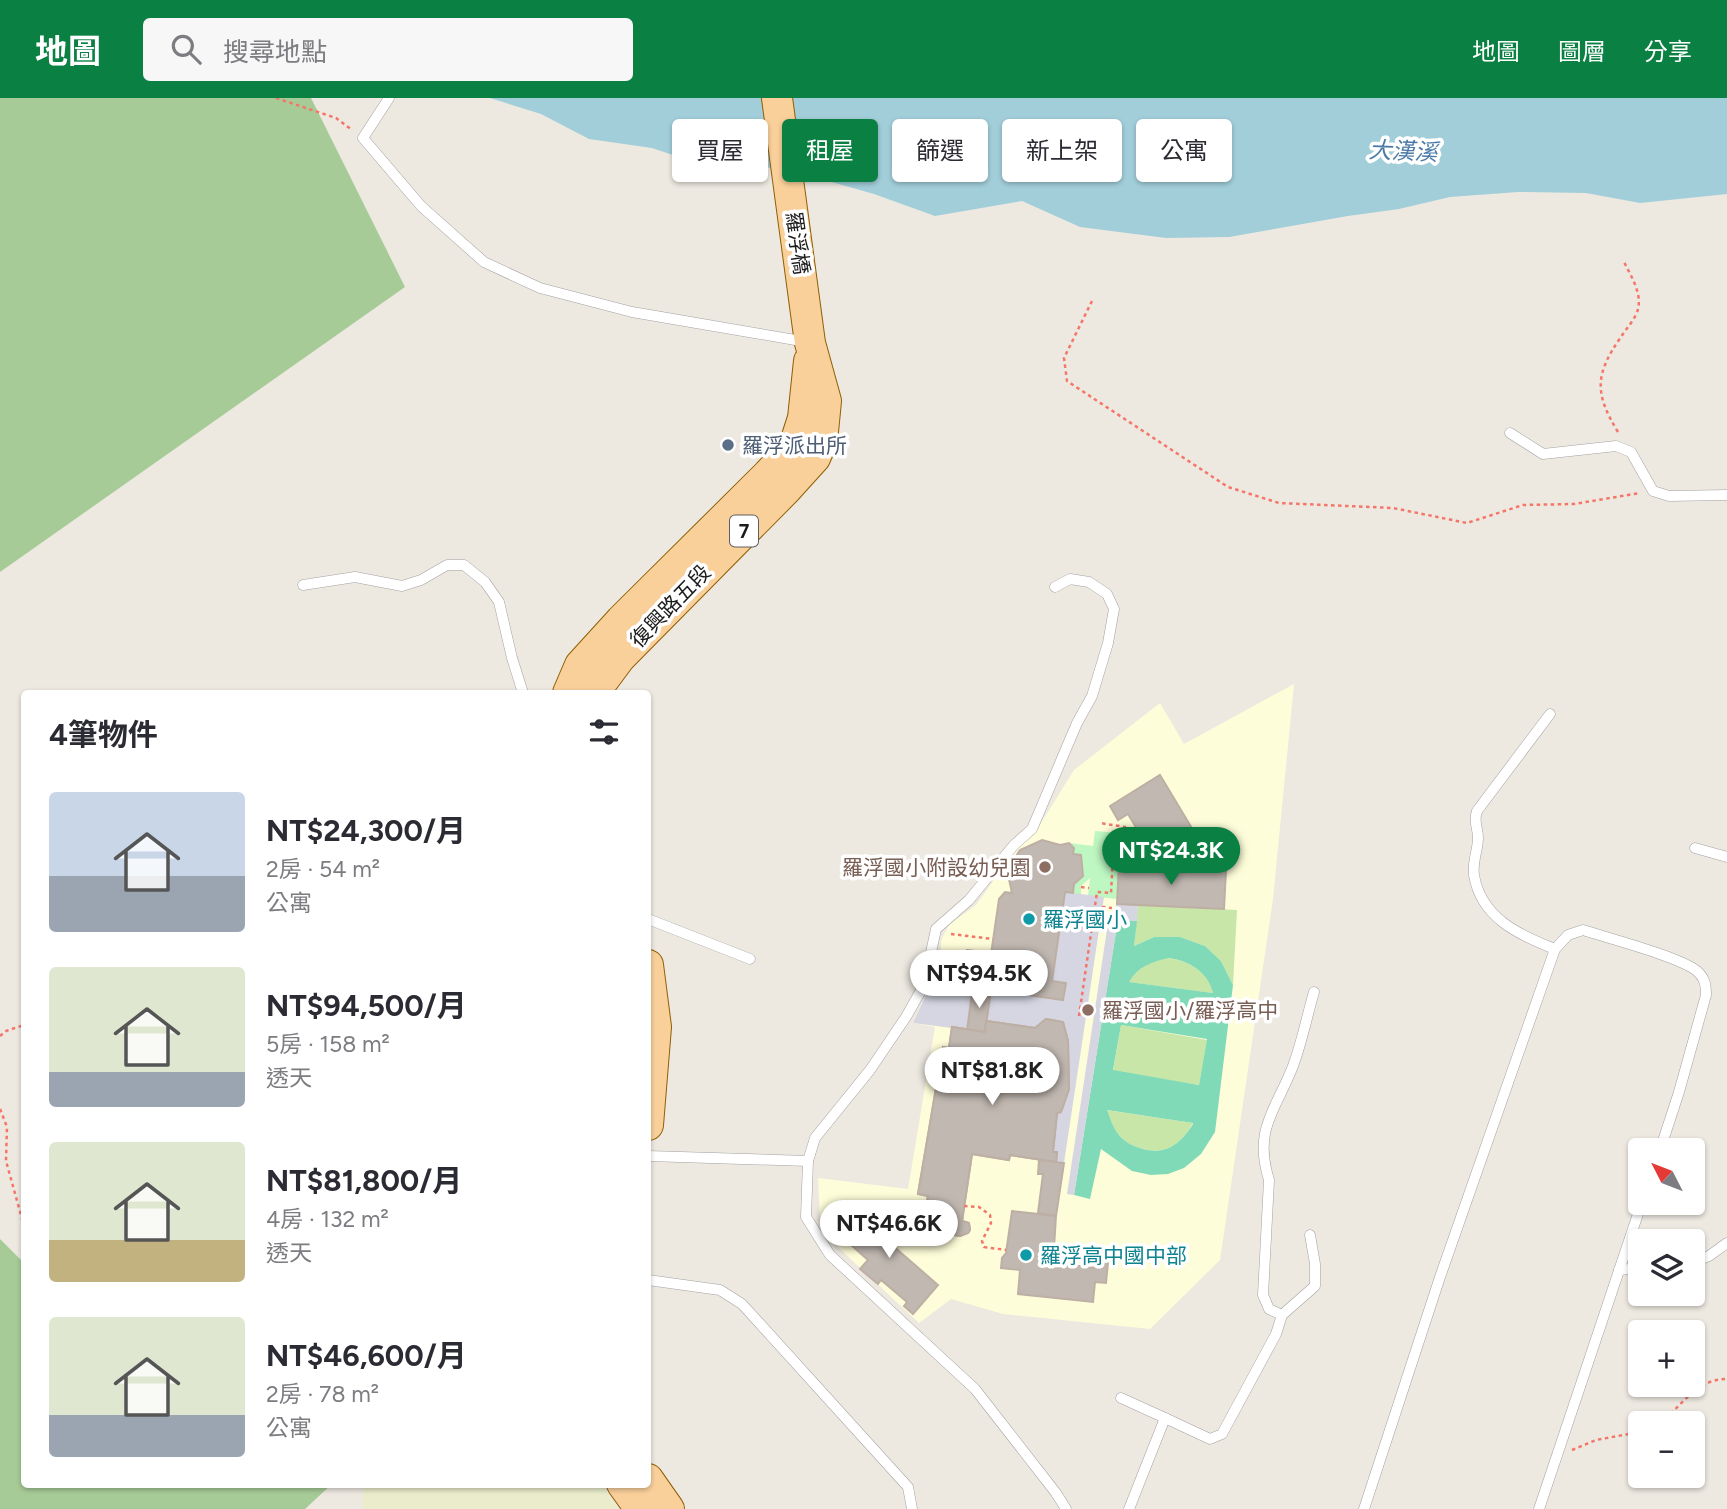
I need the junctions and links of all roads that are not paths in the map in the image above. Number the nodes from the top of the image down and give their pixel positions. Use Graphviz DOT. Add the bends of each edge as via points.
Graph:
graph roads {
  1 [pos="389,98"];
  2 [pos="777,98"];
  3 [pos="807,305"];
  4 [pos="810,343"];
  5 [pos="1510,433"];
  6 [pos="1727,495"];
  7 [pos="303,585"];
  8 [pos="1055,587"];
  9 [pos="592,679"];
  10 [pos="522,690"];
  11 [pos="573,690"];
  12 [pos="1550,714"];
  13 [pos="1695,848"];
  14 [pos="1727,857"];
  15 [pos="651,920"];
  16 [pos="1555,949"];
  17 [pos="750,959"];
  18 [pos="1314,992"];
  19 [pos="652,1027"];
  20 [pos="651,1052"];
  21 [pos="1664,1138"];
  22 [pos="651,1156"];
  23 [pos="808,1161"];
  24 [pos="1638,1215"];
  25 [pos="1310,1235"];
  26 [pos="1727,1243"];
  27 [pos="1705,1258"];
  28 [pos="1628,1269"];
  29 [pos="1619,1270"];
  30 [pos="651,1280"];
  31 [pos="1282,1315"];
  32 [pos="1121,1398"];
  33 [pos="1165,1418"];
  34 [pos="651,1483"];
  35 [pos="625,1488"];
  36 [pos="640,1509"];
  37 [pos="669,1509"];
  38 [pos="912,1509"];
  39 [pos="1066,1509"];
  40 [pos="1129,1509"];
  41 [pos="1364,1509"];
  42 [pos="1539,1509"];
  1 -- 4 [label="lane" via="365,134 380,160 421,206 484,262 540,288 632,312"];
  2 -- 3 [label="main road, 羅浮橋 / 7"];
  3 -- 4 [label="main road, 復興路五段 / 7"];
  4 -- 9 [label="main road, 復興路五段 / 7" via="803,418 794,446 738,520 621,620"];
  5 -- 6 [label="lane" via="1544,454 1616,446 1631,452 1653,491 1669,496"];
  7 -- 10 [label="lane" via="355,577 402,586 447,565 464,565 485,582 499,602"];
  8 -- 23 [label="lane" via="1070,579 1089,582 1107,594 1114,609 1092,696 1032,829 969,900 936,929 924,985 870,1070 814,1138"];
  9 -- 11 [label="main road, 復興路五段 / 7"];
  12 -- 16 [label="lane" via="1477,811 1474,876 1494,918"];
  13 -- 14 [label="lane"];
  15 -- 17 [label="lane"];
  16 -- 21 [label="lane" via="1568,935 1583,930 1678,961 1696,970 1706,982"];
  16 -- 41 [label="lane"];
  18 -- 31 [label="lane" via="1293,1066 1264,1130 1263,1162 1269,1180 1263,1295 1269,1309"];
  19 -- 20 [label="main road"];
  22 -- 23 [label="lane"];
  23 -- 39 [label="lane" via="806,1217 830,1255 975,1389"];
  24 -- 29 [label="lane"];
  25 -- 31 [label="lane" via="1315,1286"];
  26 -- 27 [label="lane"];
  28 -- 29 [label="lane"];
  29 -- 42 [label="lane"];
  30 -- 38 [label="lane" via="720,1290 742,1304 908,1487"];
  31 -- 33 [label="lane" via="1222,1434 1210,1439"];
  32 -- 33 [label="lane"];
  33 -- 40 [label="lane"];
  34 -- 37 [label="main road"];
  35 -- 36 [label="main road"];
}
